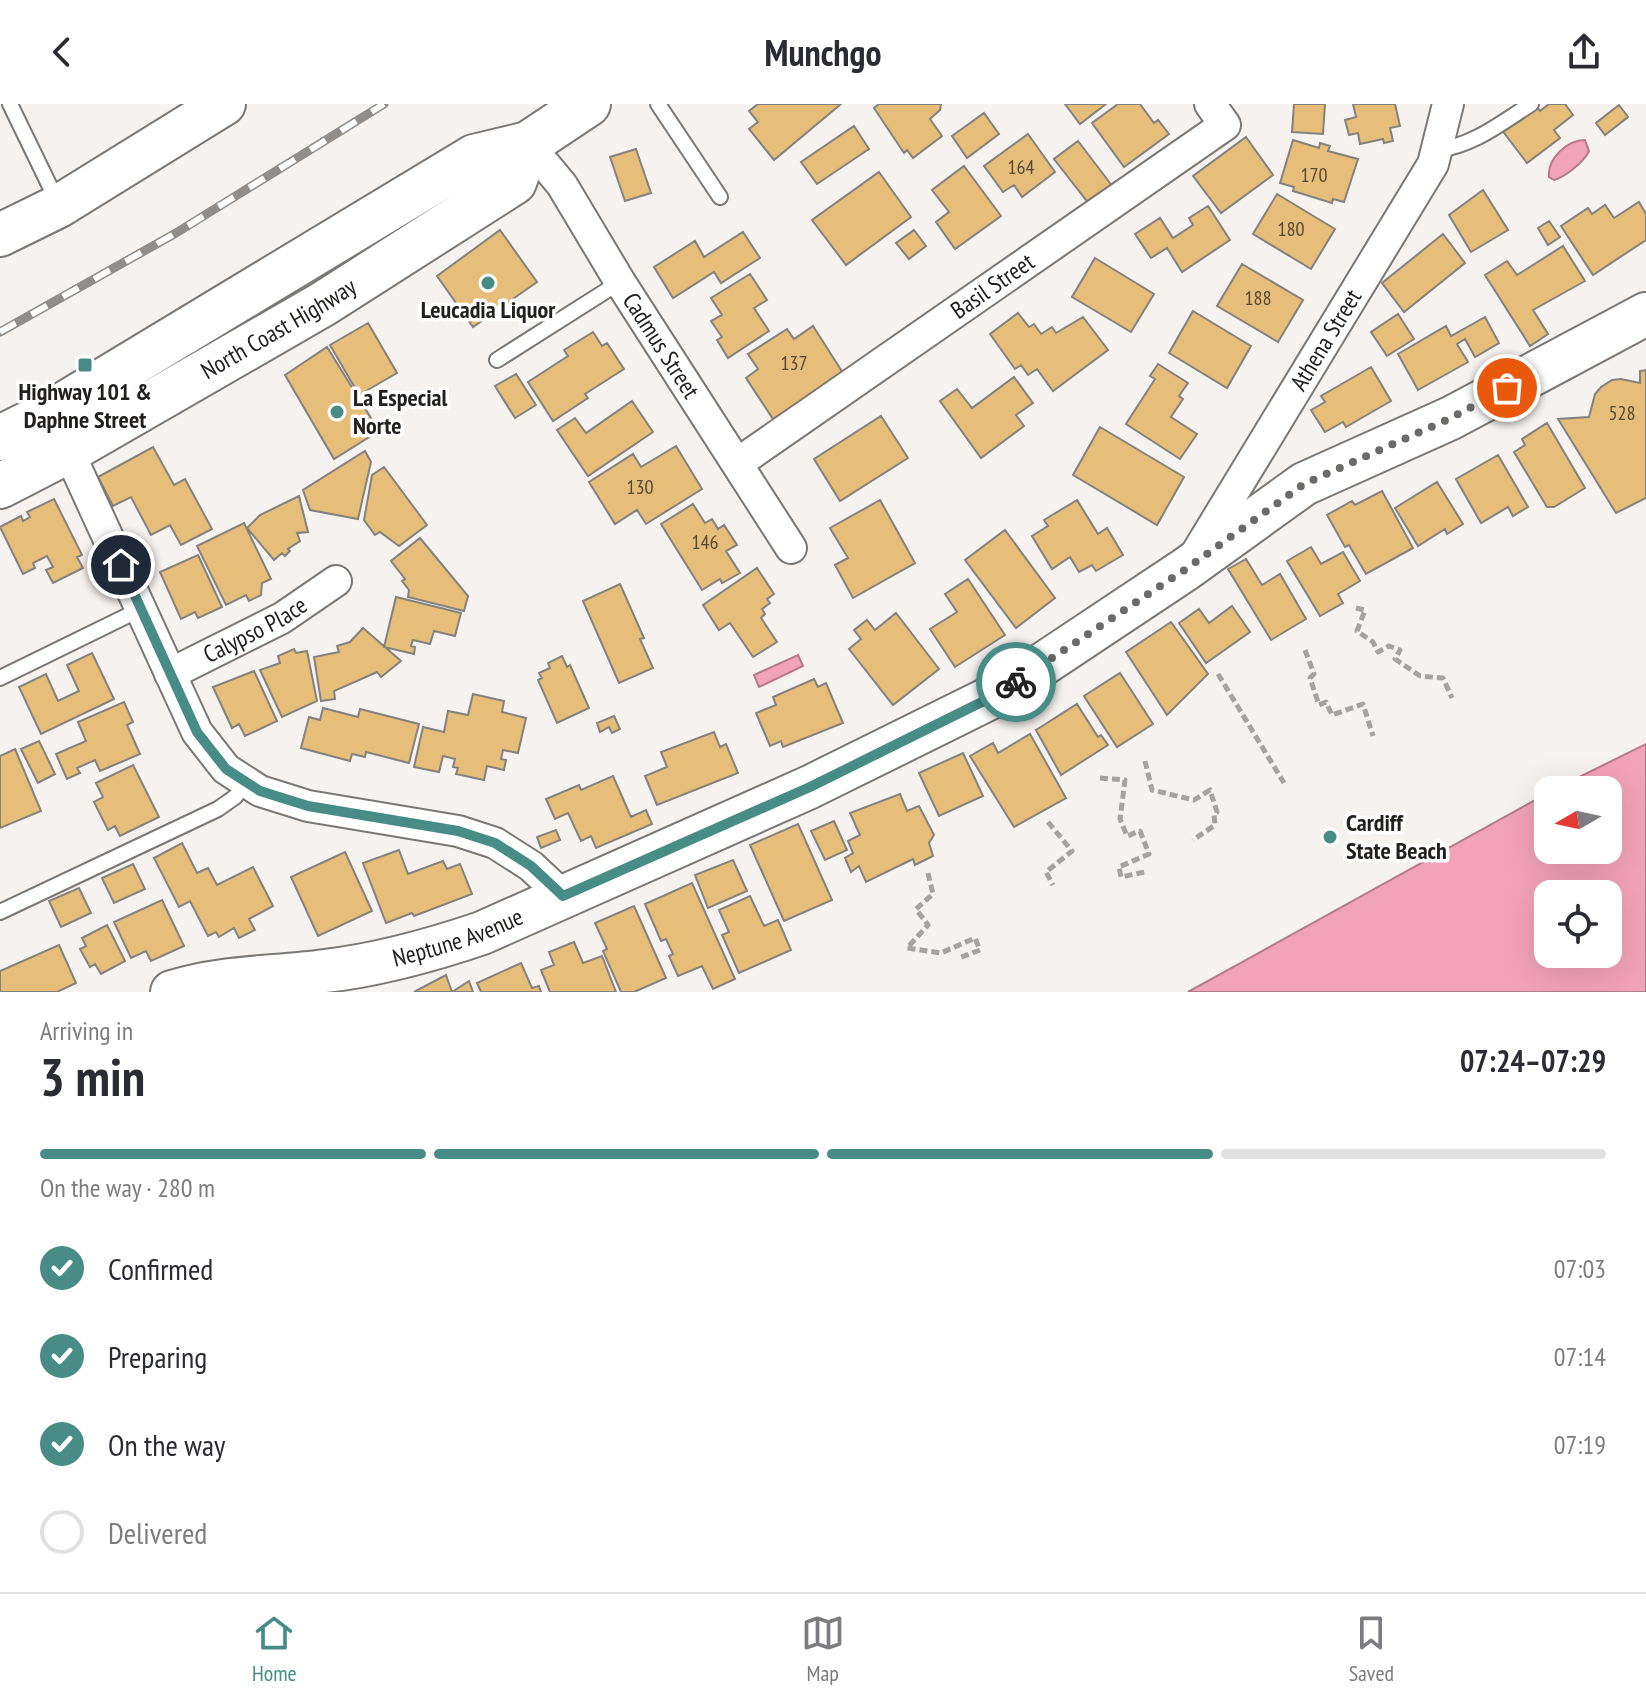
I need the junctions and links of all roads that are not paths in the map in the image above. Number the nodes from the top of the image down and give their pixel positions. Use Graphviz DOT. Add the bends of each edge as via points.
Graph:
graph roads {
  1 [pos="10,104"];
  2 [pos="224,104"];
  3 [pos="588,104"];
  4 [pos="658,104"];
  5 [pos="1210,104"];
  6 [pos="1448,104"];
  7 [pos="1531,104"];
  8 [pos="528,144"];
  9 [pos="1437,150"];
  10 [pos="720,197"];
  11 [pos="59,206"];
  12 [pos="0,235"];
  13 [pos="620,282"];
  14 [pos="1646,314"];
  15 [pos="497,360"];
  16 [pos="59,432"];
  17 [pos="0,438"];
  18 [pos="738,463"];
  19 [pos="0,486"];
  20 [pos="791,548"];
  21 [pos="1186,569"];
  22 [pos="336,581"];
  23 [pos="141,609"];
  24 [pos="170,674"];
  25 [pos="0,678"];
  26 [pos="246,783"];
  27 [pos="563,896"];
  28 [pos="0,912"];
  29 [pos="172,992"];
  1 -- 11 [label="lane"];
  2 -- 11 [label="street"];
  3 -- 8 [label="main road, North Coast Highway"];
  4 -- 10 [label="lane"];
  5 -- 18 [label="street, Basil Street" via="1225,125"];
  6 -- 9 [label="street, Athena Street"];
  7 -- 9 [label="lane" via="1470,141"];
  8 -- 13 [label="street, Cadmus Street" via="562,185"];
  8 -- 16 [label="main road, North Coast Highway" via="474,157"];
  9 -- 21 [label="street, Athena Street"];
  11 -- 12 [label="street"];
  13 -- 15 [label="lane"];
  13 -- 18 [label="street, Cadmus Street"];
  14 -- 21 [label="street, Neptune Avenue" via="1451,418 1304,484"];
  16 -- 17 [label="main road, North Coast Highway"];
  16 -- 19 [label="main road, North Coast Highway"];
  16 -- 23 [label="street"];
  18 -- 20 [label="street, Cadmus Street"];
  21 -- 27 [label="street, Neptune Avenue" via="998,694 810,787"];
  22 -- 24 [label="street, Calypso Place" via="282,618"];
  23 -- 24 [label="street"];
  23 -- 25 [label="lane"];
  24 -- 26 [label="street" via="197,732 226,769"];
  26 -- 27 [label="street" via="308,806 458,831 495,843"];
  26 -- 28 [label="lane" via="218,809"];
  27 -- 29 [label="street, Neptune Avenue" via="482,933 413,954 326,971 228,979"];
}
